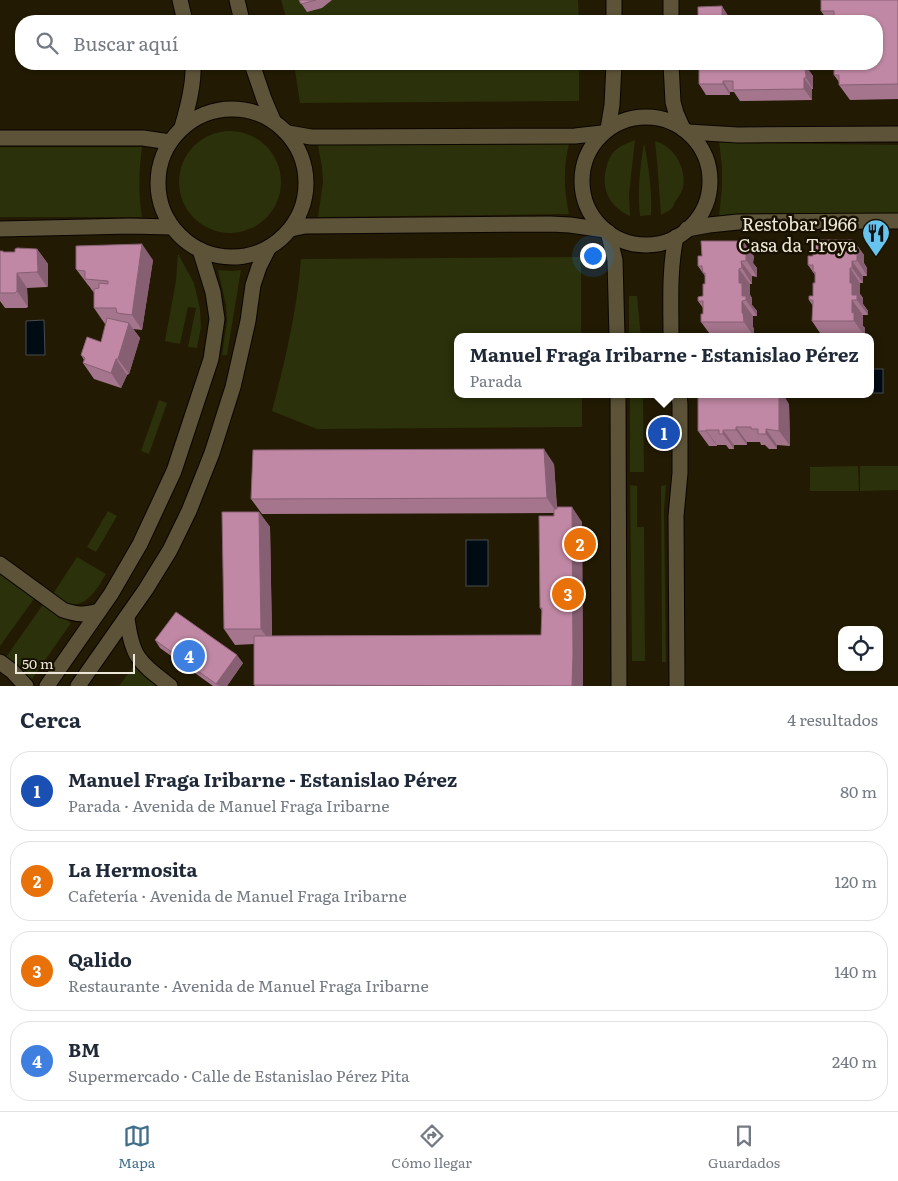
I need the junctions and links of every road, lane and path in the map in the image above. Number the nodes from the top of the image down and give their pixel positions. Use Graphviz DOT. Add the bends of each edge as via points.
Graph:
graph roads {
  1 [pos="180,0"];
  2 [pos="237,0"];
  3 [pos="614,0"];
  4 [pos="671,0"];
  5 [pos="184,15"];
  6 [pos="241,15"];
  7 [pos="614,15"];
  8 [pos="671,15"];
  9 [pos="194,70"];
  10 [pos="254,70"];
  11 [pos="614,70"];
  12 [pos="671,70"];
  13 [pos="273,120"];
  14 [pos="182,127"];
  15 [pos="685,130"];
  16 [pos="605,131"];
  17 [pos="288,133"];
  18 [pos="898,134"];
  19 [pos="3,142"];
  20 [pos="170,142"];
  21 [pos="0,216"];
  22 [pos="898,221"];
  23 [pos="172,227"];
  24 [pos="7,229"];
  25 [pos="291,229"];
  26 [pos="606,231"];
  27 [pos="681,233"];
  28 [pos="269,247"];
  29 [pos="200,250"];
  30 [pos="617,333"];
  31 [pos="672,333"];
  32 [pos="618,398"];
  33 [pos="679,398"];
  34 [pos="0,564"];
  35 [pos="100,611"];
  36 [pos="127,618"];
  37 [pos="0,662"];
  38 [pos="26,686"];
  39 [pos="47,686"];
  40 [pos="78,686"];
  41 [pos="170,686"];
  42 [pos="619,686"];
  43 [pos="678,686"];
  1 -- 5 [label="street"];
  2 -- 6 [label="street"];
  3 -- 7 [label="street"];
  4 -- 8 [label="street"];
  9 -- 14 [label="street"];
  10 -- 13 [label="street"];
  11 -- 16 [label="street" via="612,105"];
  12 -- 15 [label="street" via="673,102"];
  13 -- 14 [label="street" via="236,108 198,116"];
  13 -- 17 [label="street"];
  14 -- 20 [label="street"];
  15 -- 16 [label="street" via="665,120 644,117 625,120"];
  15 -- 18 [label="street" via="738,135"];
  15 -- 27 [label="street" via="703,153 710,182 700,213"];
  16 -- 17 [label="street" via="575,136 311,137"];
  16 -- 26 [label="street" via="589,152 581,181 587,205"];
  17 -- 25 [label="street" via="306,170 305,203"];
  19 -- 20 [label="street" via="143,138"];
  20 -- 23 [label="street" via="162,156 157,185 164,214"];
  21 -- 24 [label="street"];
  22 -- 27 [label="street" via="738,222 709,225"];
  23 -- 24 [label="street"];
  23 -- 29 [label="street"];
  25 -- 26 [label="street" via="306,226 550,224"];
  25 -- 28 [label="street"];
  26 -- 27 [label="street" via="637,244 654,244"];
  26 -- 30 [label="street" via="615,260"];
  27 -- 31 [label="street" via="673,252"];
  28 -- 29 [label="street" via="235,258"];
  28 -- 36 [label="street" via="253,286 233,387 212,453 170,550"];
  29 -- 35 [label="street" via="213,292 217,319 211,359 174,471 140,544"];
  32 -- 42 [label="street"];
  33 -- 43 [label="street" via="680,473 676,516"];
  34 -- 35 [label="street" via="63,610 85,615"];
  35 -- 39 [label="street"];
  36 -- 40 [label="street"];
  36 -- 41 [label="street" via="131,642 140,662"];
  37 -- 38 [label="street"];
}
